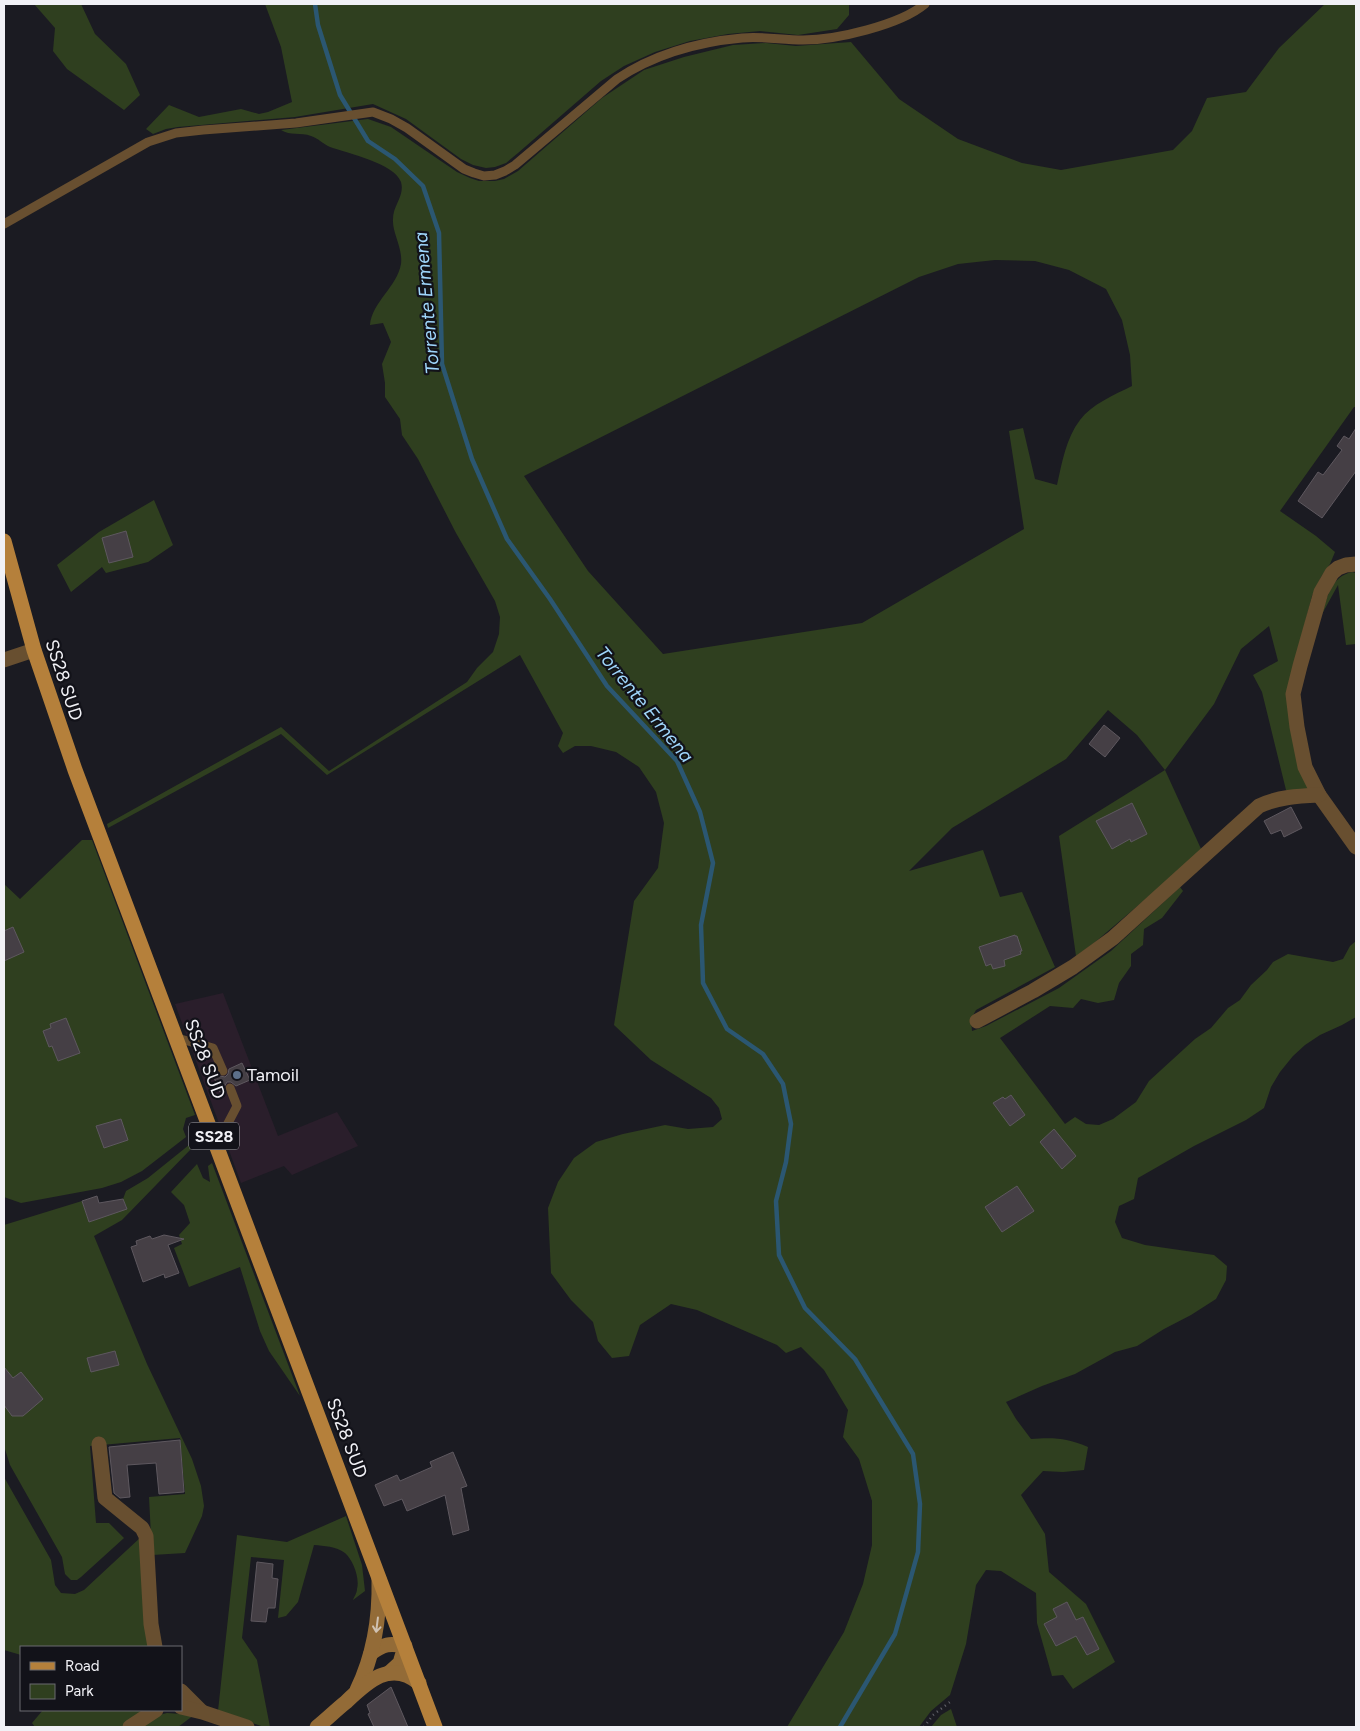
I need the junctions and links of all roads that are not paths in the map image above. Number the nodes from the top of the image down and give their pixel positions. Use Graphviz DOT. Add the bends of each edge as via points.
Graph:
graph roads {
  1 [pos="925,4"];
  2 [pos="4,224"];
  3 [pos="4,541"];
  4 [pos="1356,564"];
  5 [pos="34,650"];
  6 [pos="4,660"];
  7 [pos="1319,795"];
  8 [pos="1356,847"];
  9 [pos="977,1021"];
  10 [pos="177,1038"];
  11 [pos="223,1071"];
  12 [pos="230,1088"];
  13 [pos="217,1144"];
  14 [pos="99,1444"];
  15 [pos="379,1577"];
  16 [pos="155,1646"];
  17 [pos="404,1646"];
  18 [pos="371,1653"];
  19 [pos="389,1673"];
  20 [pos="418,1683"];
  21 [pos="356,1691"];
  22 [pos="182,1692"];
  23 [pos="182,1707"];
  24 [pos="154,1711"];
  25 [pos="202,1712"];
  26 [pos="130,1727"];
  27 [pos="247,1727"];
  28 [pos="317,1727"];
  29 [pos="435,1727"];
  1 -- 2 [label="lane" via="915,12 892,21 838,37 802,40 743,38 695,46 658,57 610,84 515,165 495,175 484,176 464,169 399,124 373,112 362,113 296,123 167,135 140,146"];
  3 -- 5 [label="main road, SS28 SUD / SS28"];
  4 -- 7 [label="street" via="1338,568 1321,592 1293,694 1305,767"];
  5 -- 6 [label="street"];
  5 -- 10 [label="main road, SS28 SUD / SS28" via="75,770"];
  7 -- 8 [label="street"];
  7 -- 9 [label="street" via="1292,796 1259,806 1113,938 1073,967"];
  10 -- 11 [label="lane" via="213,1048"];
  10 -- 13 [label="main road, SS28 SUD / SS28"];
  12 -- 13 [label="lane" via="237,1106"];
  13 -- 15 [label="main road, SS28 SUD / SS28"];
  14 -- 16 [label="street" via="104,1498 142,1528 146,1536"];
  15 -- 17 [label="main road, SS28 SUD / SS28"];
  15 -- 18 [label="main road, one-way" via="379,1606"];
  17 -- 18 [label="main road" via="383,1645"];
  17 -- 19 [label="main road" via="400,1663"];
  17 -- 20 [label="main road, SS28 SUD / SS28"];
  18 -- 21 [label="main road"];
  19 -- 20 [label="main road" via="410,1676"];
  19 -- 21 [label="main road"];
  20 -- 29 [label="main road, SS28 SUD / SS28"];
  21 -- 28 [label="main road"];
  22 -- 25 [label="street"];
  23 -- 25 [label="street"];
  24 -- 26 [label="street"];
  25 -- 27 [label="street"];
}
